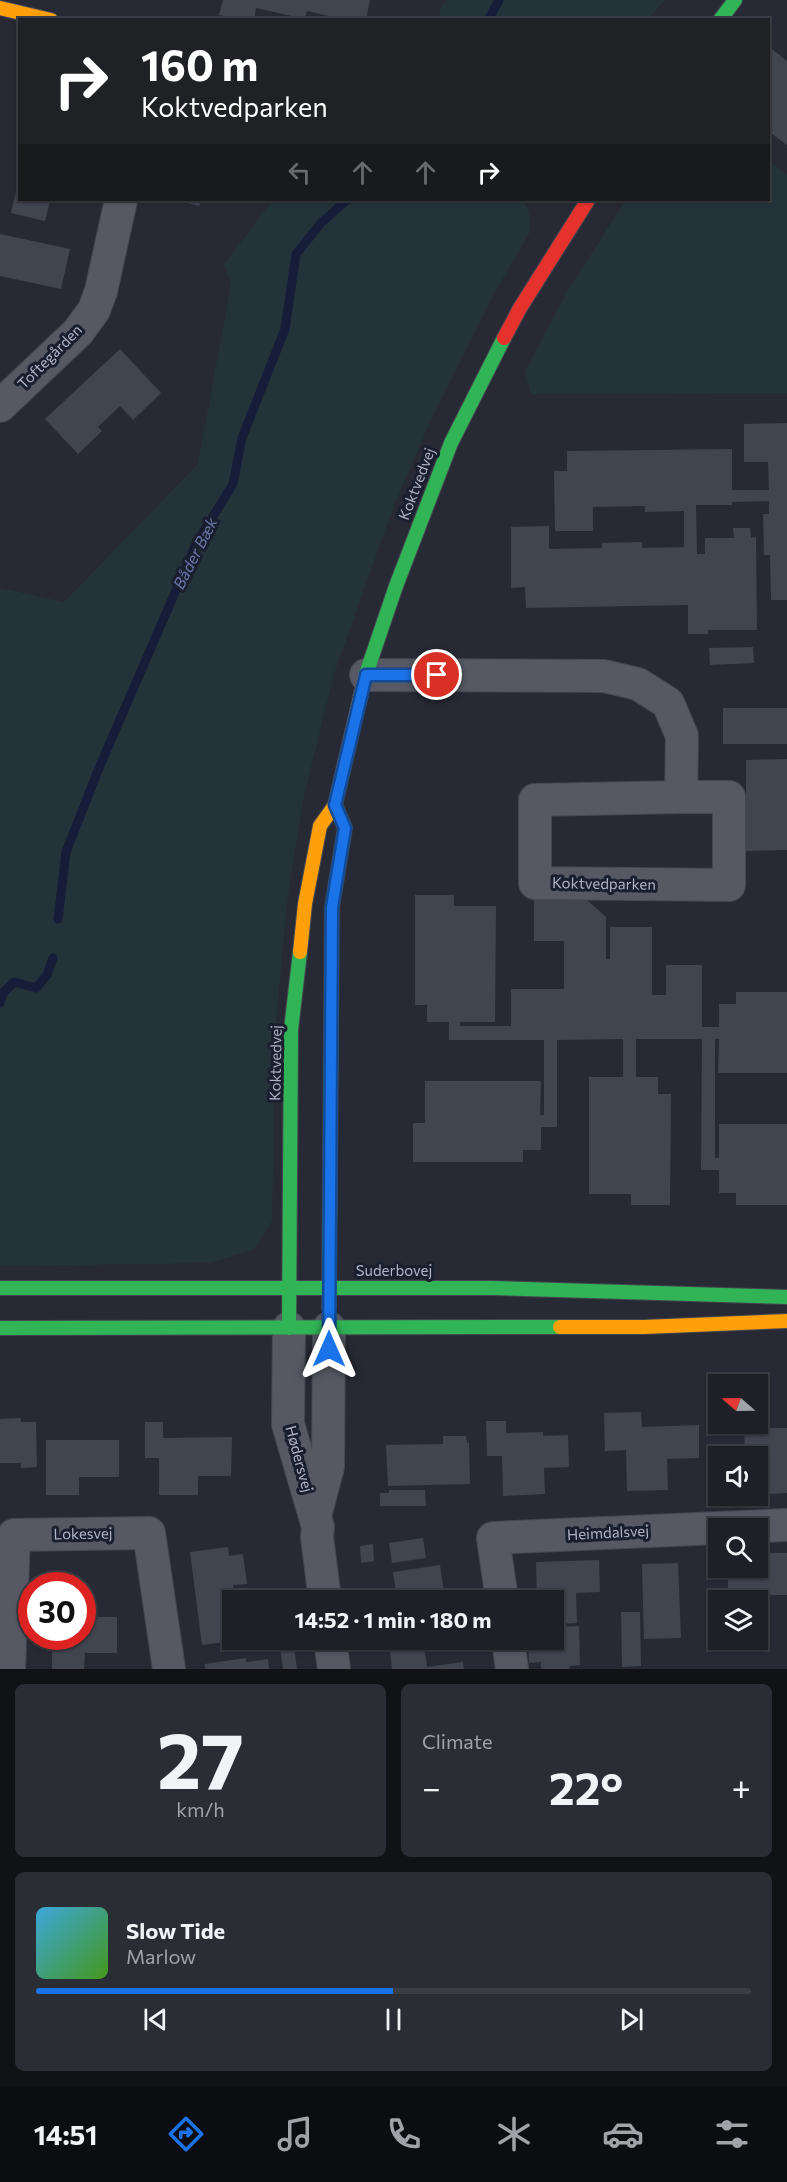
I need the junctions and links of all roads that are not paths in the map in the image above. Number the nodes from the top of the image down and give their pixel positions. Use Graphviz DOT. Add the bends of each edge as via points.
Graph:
graph roads {
  1 [pos="735,0"];
  2 [pos="0,8"];
  3 [pos="42,18"];
  4 [pos="722,18"];
  5 [pos="121,201"];
  6 [pos="580,202"];
  7 [pos="0,406"];
  8 [pos="366,675"];
  9 [pos="681,797"];
  10 [pos="335,805"];
  11 [pos="290,1287"];
  12 [pos="329,1287"];
  13 [pos="0,1288"];
  14 [pos="787,1297"];
  15 [pos="787,1321"];
  16 [pos="0,1328"];
  17 [pos="289,1328"];
  18 [pos="329,1328"];
  19 [pos="315,1517"];
  20 [pos="787,1525"];
  21 [pos="324,1590"];
  22 [pos="501,1590"];
  23 [pos="331,1650"];
  24 [pos="509,1650"];
  25 [pos="9,1669"];
  26 [pos="169,1669"];
  27 [pos="334,1669"];
  28 [pos="512,1669"];
  1 -- 4 [label="street"];
  2 -- 3 [label="street"];
  5 -- 7 [label="street, Toftegården" via="94,310 78,332"];
  6 -- 8 [label="street, Koktvedvej" via="451,443"];
  8 -- 9 [label="street" via="604,676 638,684 668,703 681,736"];
  8 -- 10 [label="street, Koktvedvej"];
  9 -- 9 [label="street, Koktvedparken" via="535,800 536,883 729,885 729,797"];
  10 -- 11 [label="street, Koktvedvej" via="320,826 305,904 291,1030"];
  10 -- 12 [label="street" via="345,828 332,907"];
  11 -- 12 [label="street, Suderbovej"];
  11 -- 13 [label="street, Suderbovej"];
  11 -- 17 [label="street, Koktvedvej"];
  12 -- 14 [label="street, Suderbovej" via="651,1291"];
  12 -- 18 [label="street"];
  15 -- 18 [label="street" via="644,1328"];
  16 -- 17 [label="street"];
  17 -- 18 [label="street"];
  17 -- 19 [label="street, Hødersvej" via="288,1425"];
  18 -- 19 [label="street, Hødersvej" via="328,1467"];
  19 -- 21 [label="street, Hødersvej"];
  20 -- 22 [label="street, Heimdalsvej" via="493,1538"];
  23 -- 27 [label="street"];
  24 -- 28 [label="street"];
  25 -- 26 [label="street, Lokesvej" via="14,1535 149,1533"];
}
